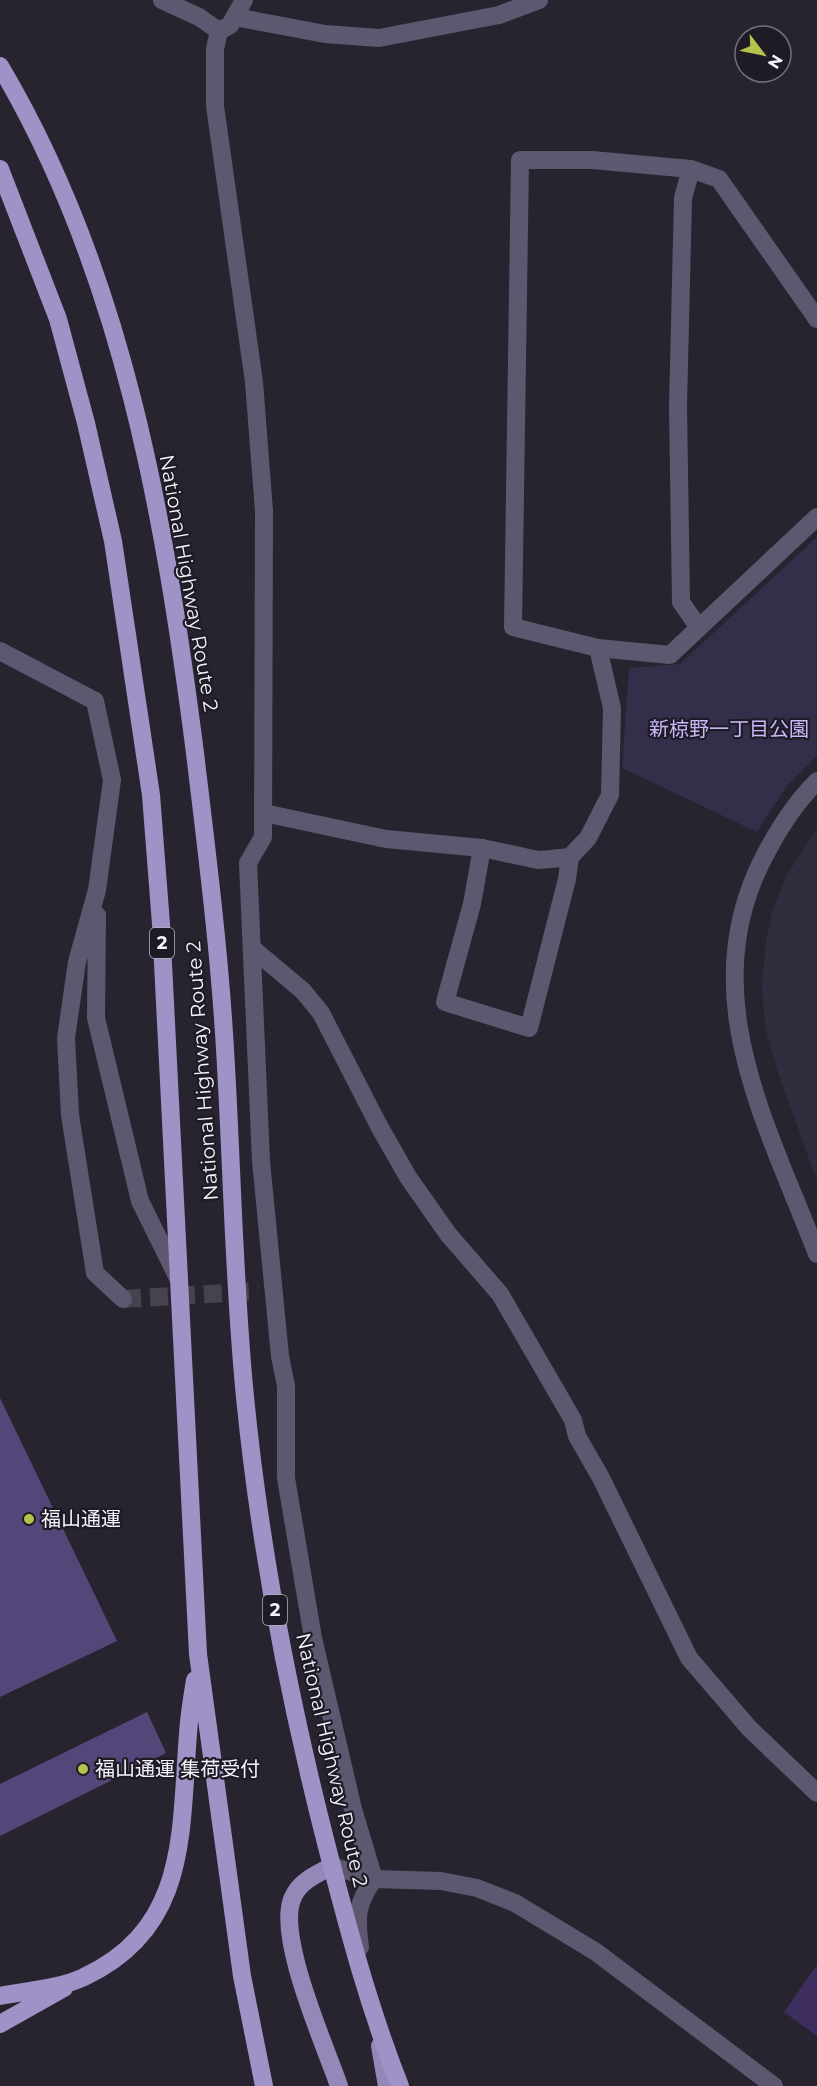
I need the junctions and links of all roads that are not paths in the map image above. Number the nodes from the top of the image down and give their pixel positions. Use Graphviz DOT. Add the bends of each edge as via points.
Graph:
graph roads {
  1 [pos="162,0"];
  2 [pos="244,0"];
  3 [pos="539,0"];
  4 [pos="235,16"];
  5 [pos="219,31"];
  6 [pos="0,66"];
  7 [pos="0,169"];
  8 [pos="691,169"];
  9 [pos="817,319"];
  10 [pos="817,517"];
  11 [pos="699,628"];
  12 [pos="598,648"];
  13 [pos="0,651"];
  14 [pos="817,781"];
  15 [pos="264,813"];
  16 [pos="482,848"];
  17 [pos="570,857"];
  18 [pos="97,890"];
  19 [pos="253,949"];
  20 [pos="817,1254"];
  21 [pos="179,1280"];
  22 [pos="123,1299"];
  23 [pos="198,1654"];
  24 [pos="817,1793"];
  25 [pos="332,1866"];
  26 [pos="374,1879"];
  27 [pos="82,1979"];
  28 [pos="366,1994"];
  29 [pos="0,1996"];
  30 [pos="0,2024"];
  31 [pos="378,2029"];
  32 [pos="264,2086"];
  33 [pos="339,2086"];
  34 [pos="387,2086"];
  35 [pos="400,2086"];
  36 [pos="774,2086"];
  1 -- 5 [label="street"];
  2 -- 4 [label="street"];
  3 -- 4 [label="street" via="499,15 379,38 325,34"];
  4 -- 5 [label="street" via="230,25"];
  5 -- 15 [label="street" via="215,106 254,382 264,511"];
  6 -- 25 [label="highway, National Highway Route 2 / 2" via="67,205 106,310 137,417 168,570 183,658 224,1025 245,1394 254,1469 286,1676"];
  7 -- 21 [label="highway, National Highway Route 2 / 2" via="58,319 117,563 152,807"];
  8 -- 9 [label="street" via="719,179"];
  8 -- 11 [label="street" via="683,198 678,417 681,602"];
  8 -- 12 [label="street" via="592,160 520,160 513,627"];
  10 -- 11 [label="street"];
  11 -- 12 [label="street" via="670,654"];
  12 -- 17 [label="street" via="612,708 610,795 588,838"];
  13 -- 18 [label="street" via="95,701 112,780"];
  14 -- 20 [label="street" via="779,829 757,869 742,908 733,979 742,1052"];
  15 -- 16 [label="street" via="386,839"];
  15 -- 19 [label="street" via="263,837 248,863"];
  16 -- 17 [label="street" via="538,860"];
  16 -- 17 [label="street" via="472,904 445,1002 528,1028"];
  18 -- 21 [label="street" via="96,1018 140,1202"];
  18 -- 22 [label="street" via="77,962 66,1038 70,1115 95,1274"];
  19 -- 24 [label="street" via="321,1013 408,1177 448,1234 500,1294 573,1420 577,1436 689,1658 749,1728"];
  19 -- 26 [label="street" via="266,1290 286,1386 286,1478 330,1717"];
  21 -- 23 [label="highway, National Highway Route 2 / 2"];
  23 -- 27 [label="highway" via="188,1734 184,1825 167,1894 150,1924 126,1952"];
  23 -- 32 [label="highway, National Highway Route 2 / 2" via="242,1976"];
  25 -- 26 [label="street"];
  25 -- 28 [label="highway, National Highway Route 2 / 2"];
  25 -- 33 [label="main road" via="307,1879 293,1896 288,1921 299,1972"];
  26 -- 28 [label="street" via="360,1898 356,1922"];
  26 -- 36 [label="street" via="441,1881 477,1888 514,1903 596,1952"];
  27 -- 29 [label="highway"];
  27 -- 30 [label="highway"];
  28 -- 31 [label="highway, National Highway Route 2 / 2"];
  31 -- 34 [label="main road"];
  31 -- 35 [label="highway, National Highway Route 2 / 2"];
}
